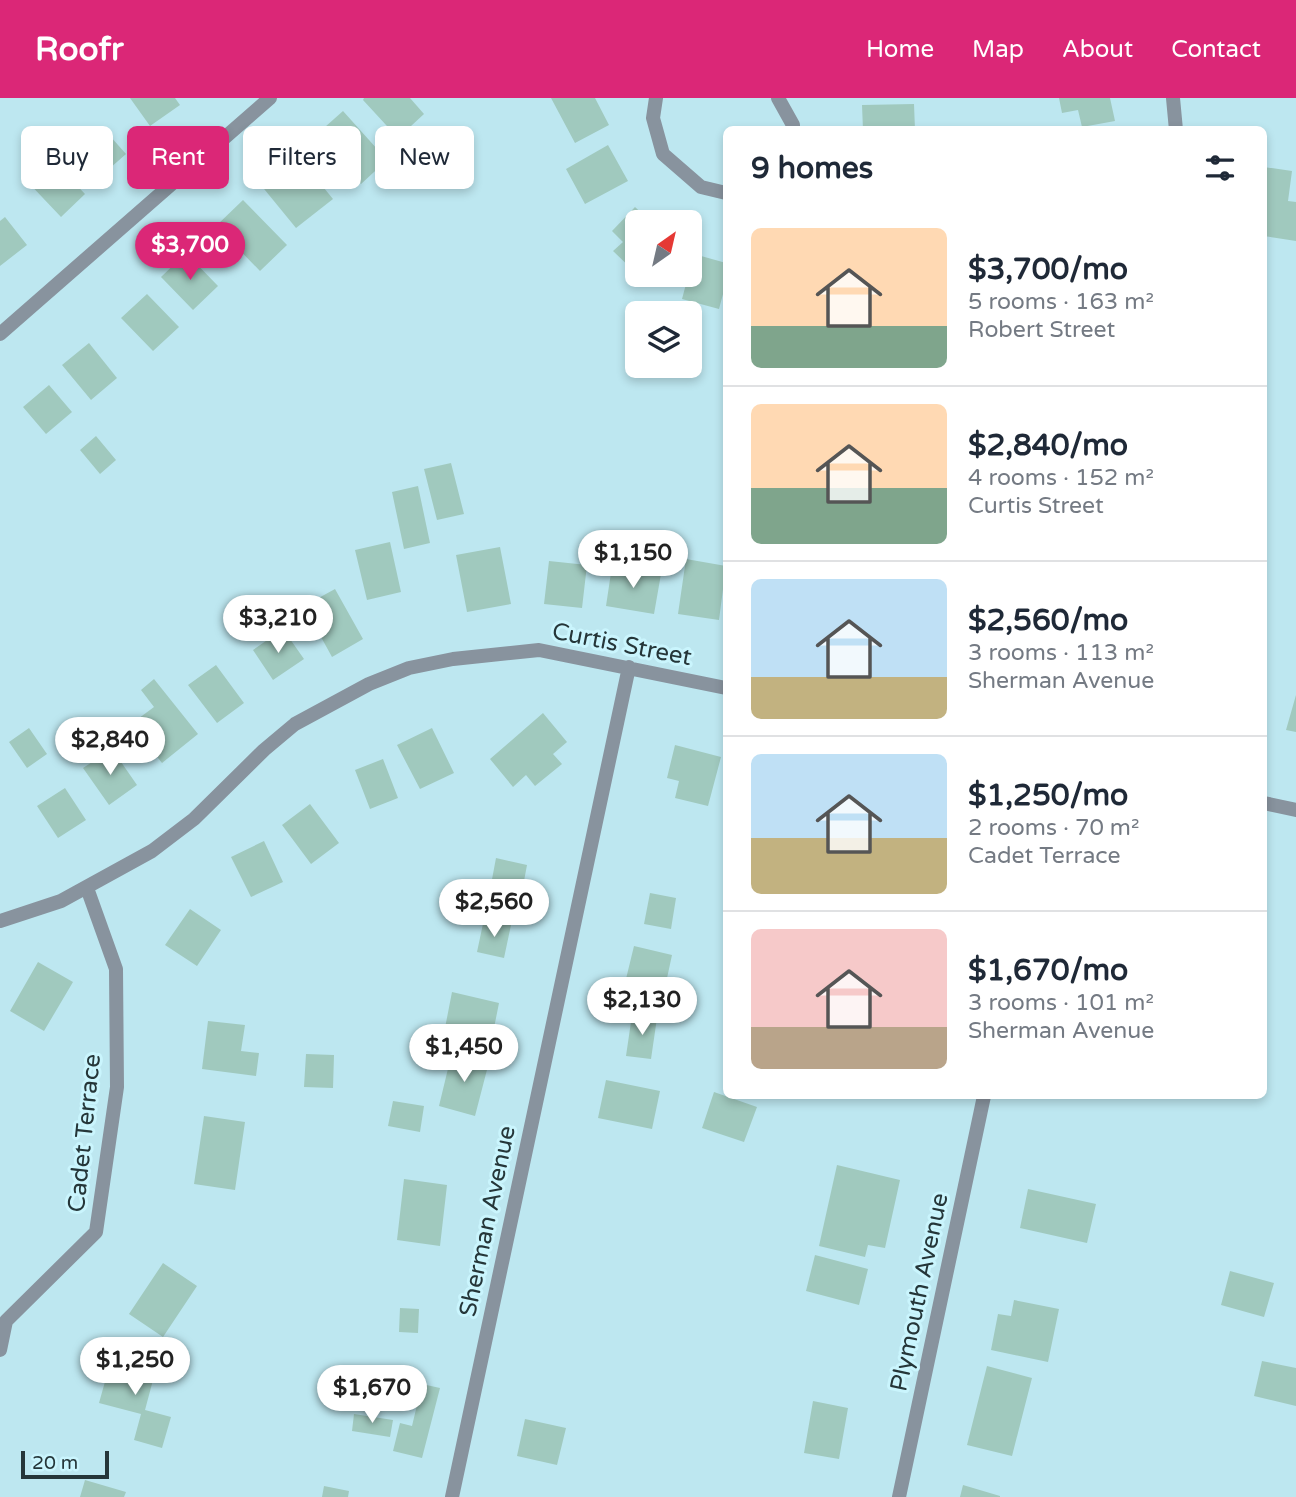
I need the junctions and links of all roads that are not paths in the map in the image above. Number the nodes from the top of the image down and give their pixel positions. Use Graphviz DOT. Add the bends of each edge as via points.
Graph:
graph roads {
  1 [pos="270,98"];
  2 [pos="656,98"];
  3 [pos="779,98"];
  4 [pos="1173,98"];
  5 [pos="793,126"];
  6 [pos="1176,126"];
  7 [pos="723,192"];
  8 [pos="0,334"];
  9 [pos="629,667"];
  10 [pos="723,687"];
  11 [pos="1267,804"];
  12 [pos="1296,810"];
  13 [pos="87,888"];
  14 [pos="0,921"];
  15 [pos="983,1099"];
  16 [pos="0,1350"];
  17 [pos="452,1497"];
  18 [pos="899,1497"];
  1 -- 8 [label="street"];
  2 -- 7 [label="street" via="653,118 663,154 701,187"];
  3 -- 5 [label="street"];
  4 -- 6 [label="street"];
  9 -- 10 [label="street, Curtis Street"];
  9 -- 13 [label="street, Curtis Street" via="539,650 453,659 409,668 369,684 295,724 194,818 152,851"];
  9 -- 17 [label="street, Sherman Avenue"];
  11 -- 12 [label="street"];
  13 -- 14 [label="street, Curtis Street"];
  13 -- 16 [label="street, Cadet Terrace" via="116,969 117,1087 96,1233 6,1321"];
  15 -- 18 [label="street, Plymouth Avenue"];
}
